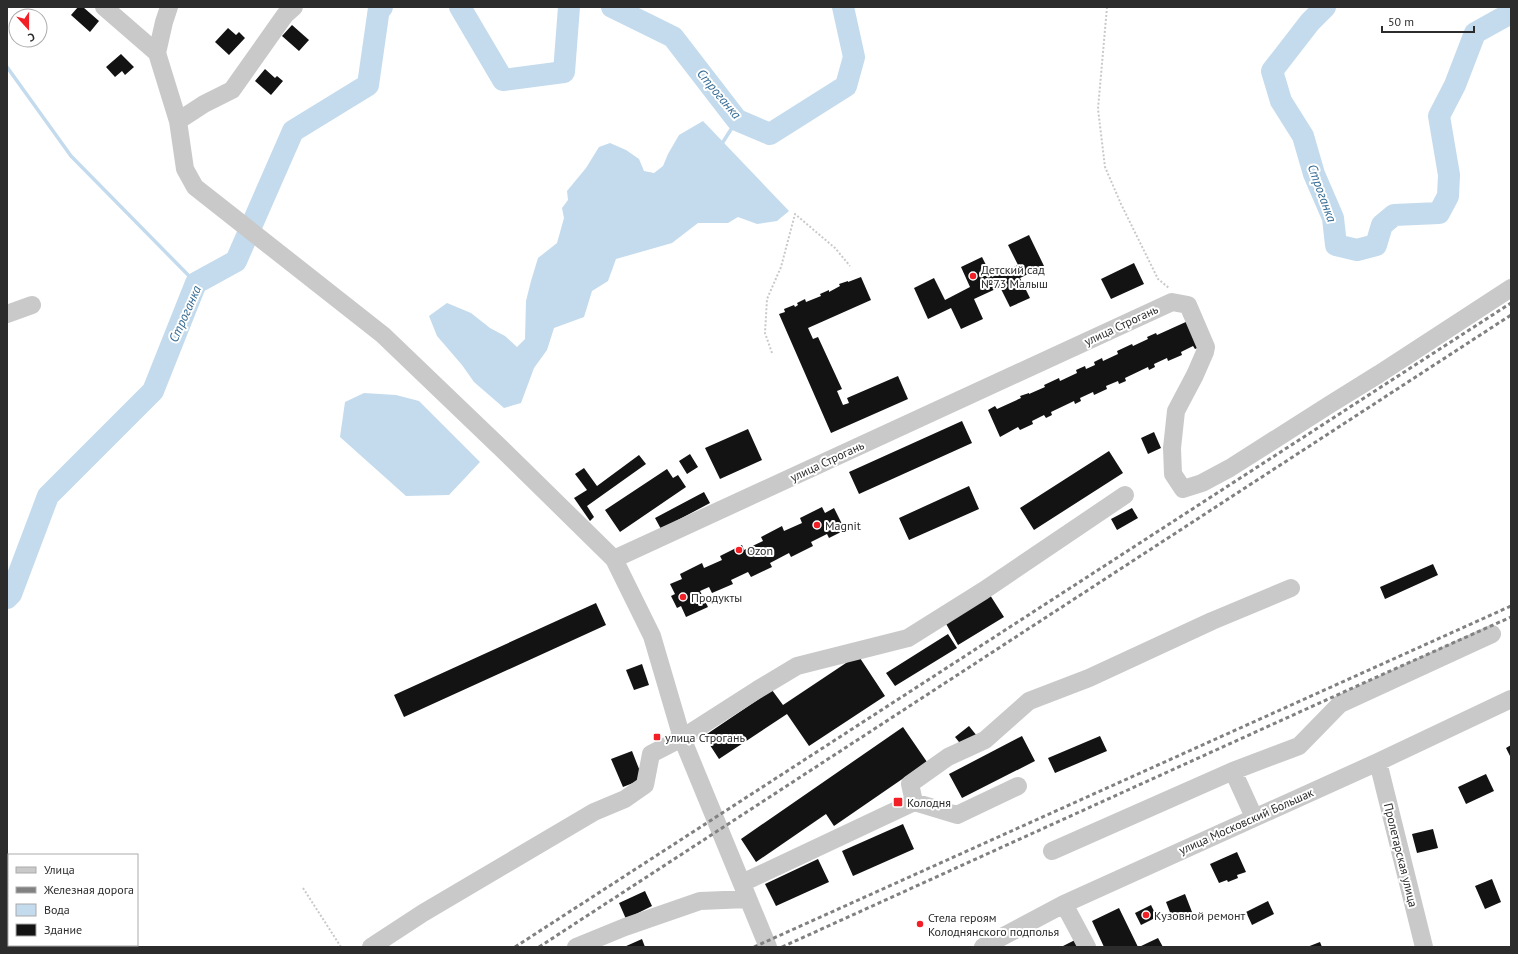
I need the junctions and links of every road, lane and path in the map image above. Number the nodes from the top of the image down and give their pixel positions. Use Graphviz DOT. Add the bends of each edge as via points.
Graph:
graph roads {
  1 [pos="104,7"];
  2 [pos="168,7"];
  3 [pos="1107,7"];
  4 [pos="285,10"];
  5 [pos="157,53"];
  6 [pos="178,121"];
  7 [pos="850,266"];
  8 [pos="1511,288"];
  9 [pos="1171,296"];
  10 [pos="32,304"];
  11 [pos="7,314"];
  12 [pos="772,353"];
  13 [pos="1125,495"];
  14 [pos="614,559"];
  15 [pos="1291,588"];
  16 [pos="1492,634"];
  17 [pos="1511,700"];
  18 [pos="682,738"];
  19 [pos="1378,762"];
  20 [pos="1233,771"];
  21 [pos="1018,786"];
  22 [pos="914,802"];
  23 [pos="1254,817"];
  24 [pos="1052,851"];
  25 [pos="742,883"];
  26 [pos="303,888"];
  27 [pos="748,899"];
  28 [pos="1064,904"];
  29 [pos="1422,946"];
  30 [pos="340,947"];
  31 [pos="371,947"];
  32 [pos="576,947"];
  33 [pos="768,947"];
  34 [pos="983,947"];
  35 [pos="1087,947"];
  1 -- 5 [label="street"];
  2 -- 5 [label="street"];
  3 -- 9 [label="path" via="1098,109 1105,167 1158,279"];
  4 -- 6 [label="street" via="232,90"];
  5 -- 6 [label="street"];
  6 -- 14 [label="street" via="185,168 195,187 383,335"];
  7 -- 12 [label="path" via="835,248 795,214 781,268 767,299 765,333"];
  8 -- 9 [label="street" via="1230,468 1202,483 1183,489 1173,474 1172,448 1176,411 1206,347 1188,305"];
  9 -- 14 [label="street, улица Строгань"];
  10 -- 11 [label="street"];
  13 -- 18 [label="street" via="983,591 908,638 797,666"];
  14 -- 18 [label="street" via="652,636"];
  15 -- 22 [label="street" via="1212,621 1089,678 1029,701 985,740 948,757 910,784"];
  16 -- 20 [label="street" via="1340,704 1299,746"];
  17 -- 19 [label="street, улица Московский Большак"];
  18 -- 25 [label="street"];
  18 -- 31 [label="street" via="651,754 646,785 626,799 588,816 423,913"];
  19 -- 23 [label="street, улица Московский Большак"];
  19 -- 29 [label="street, Пролетарская улица"];
  20 -- 23 [label="street"];
  20 -- 24 [label="street"];
  21 -- 22 [label="street" via="957,815"];
  22 -- 25 [label="street"];
  23 -- 28 [label="street, улица Московский Большак"];
  25 -- 27 [label="street"];
  26 -- 30 [label="path"];
  27 -- 32 [label="street" via="700,901"];
  27 -- 33 [label="street"];
  28 -- 34 [label="street, улица Московский Большак"];
  28 -- 35 [label="street"];
}
